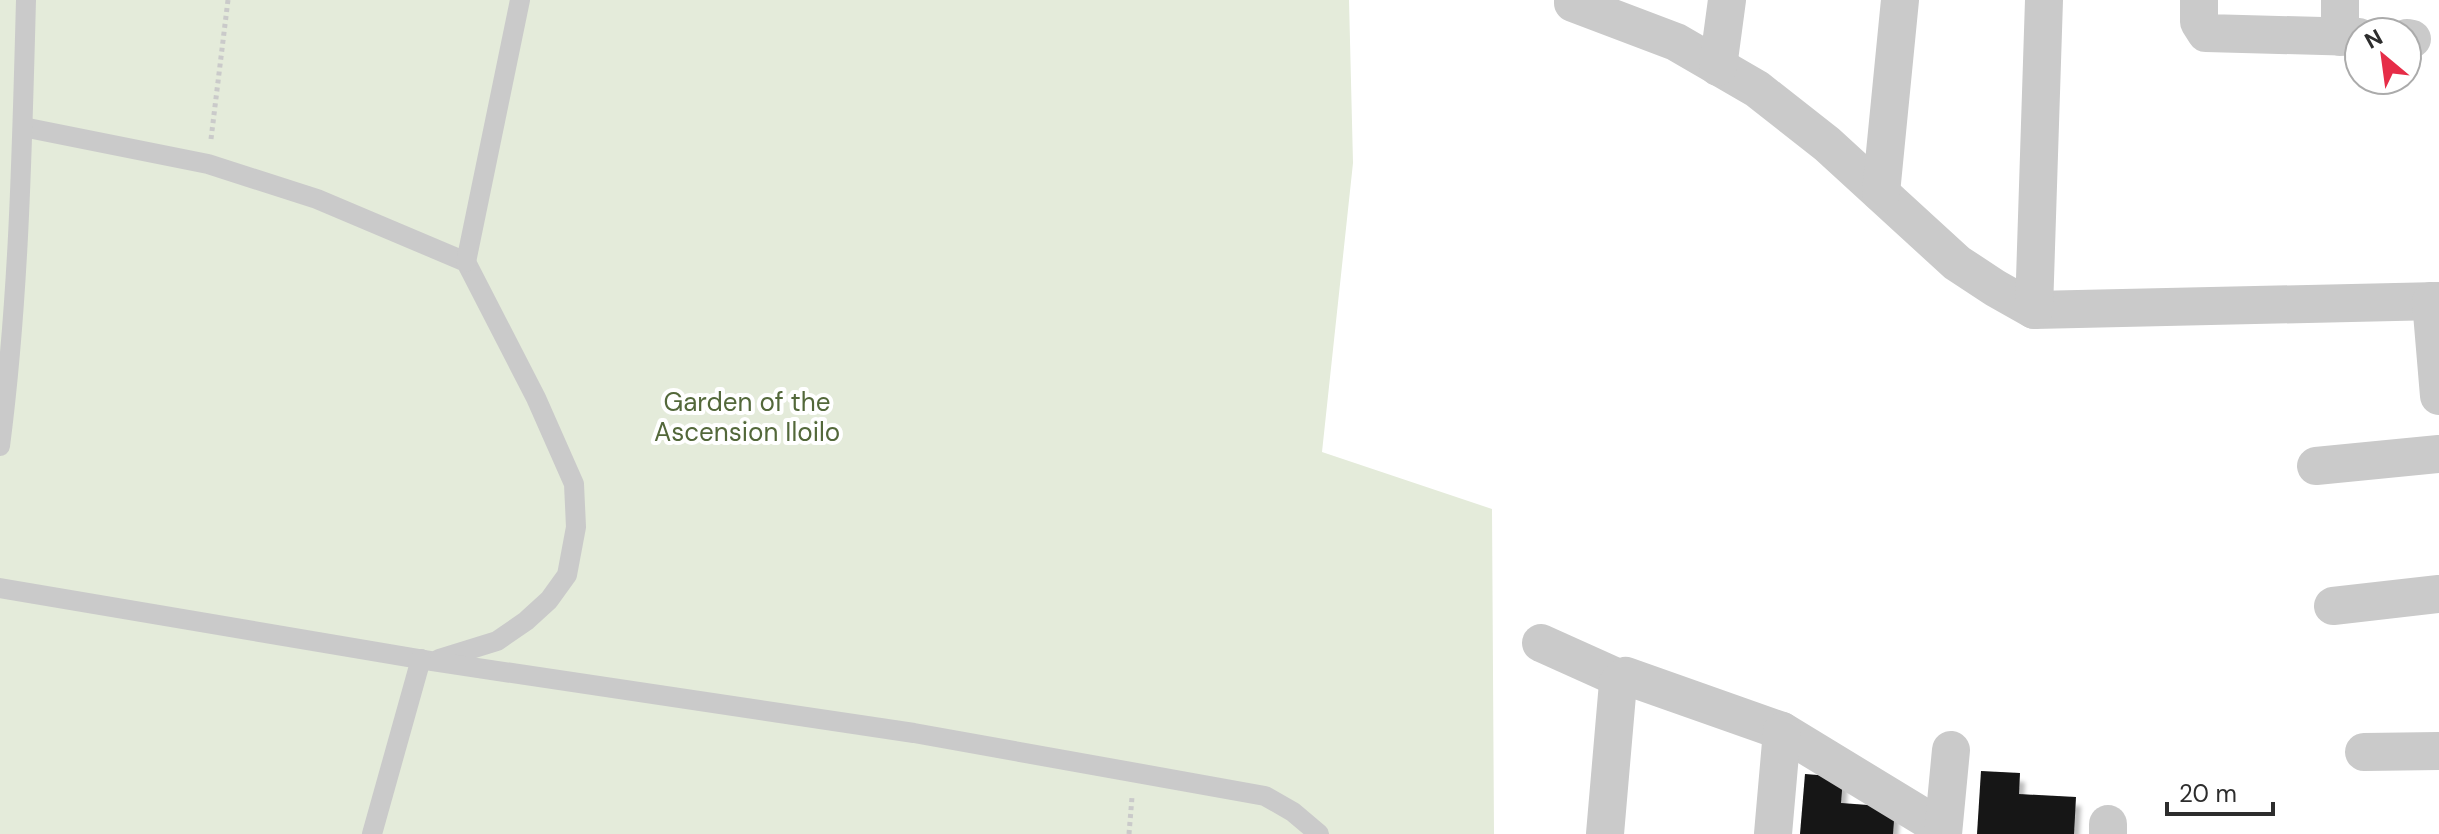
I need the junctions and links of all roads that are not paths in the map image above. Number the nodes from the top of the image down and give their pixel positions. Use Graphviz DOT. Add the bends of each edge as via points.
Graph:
graph roads {
  1 [pos="26,0"];
  2 [pos="520,0"];
  3 [pos="1573,0"];
  4 [pos="1727,0"];
  5 [pos="1900,0"];
  6 [pos="2044,0"];
  7 [pos="2199,0"];
  8 [pos="2343,25"];
  9 [pos="1718,67"];
  10 [pos="23,127"];
  11 [pos="1881,193"];
  12 [pos="466,262"];
  13 [pos="2435,301"];
  14 [pos="2034,310"];
  15 [pos="2439,396"];
  16 [pos="0,446"];
  17 [pos="2439,454"];
  18 [pos="2316,466"];
  19 [pos="0,588"];
  20 [pos="2439,594"];
  21 [pos="2333,606"];
  22 [pos="1541,643"];
  23 [pos="426,660"];
  24 [pos="1621,679"];
  25 [pos="1782,731"];
  26 [pos="1951,750"];
  27 [pos="2439,751"];
  28 [pos="2364,752"];
  29 [pos="1943,831"];
  30 [pos="372,834"];
  31 [pos="1319,834"];
  32 [pos="1605,834"];
  33 [pos="1773,834"];
  1 -- 10 [label="lane"];
  2 -- 12 [label="lane"];
  3 -- 9 [label="street" via="1676,42"];
  4 -- 9 [label="street"];
  5 -- 11 [label="street"];
  6 -- 14 [label="street"];
  7 -- 8 [label="street" via="2199,22 2206,33"];
  9 -- 11 [label="street" via="1796,119"];
  10 -- 12 [label="lane" via="208,164 317,199"];
  10 -- 16 [label="lane" via="11,358"];
  11 -- 14 [label="street" via="1957,263"];
  12 -- 23 [label="lane" via="574,484 576,527 567,575 526,621 497,641"];
  13 -- 14 [label="street"];
  13 -- 15 [label="street"];
  17 -- 18 [label="street"];
  19 -- 23 [label="lane"];
  20 -- 21 [label="street"];
  22 -- 24 [label="street"];
  23 -- 30 [label="lane"];
  23 -- 31 [label="lane" via="914,733 1265,796"];
  24 -- 25 [label="street" via="1626,676"];
  24 -- 32 [label="street"];
  25 -- 29 [label="street"];
  25 -- 33 [label="street"];
  26 -- 29 [label="street"];
  27 -- 28 [label="street"];
}
